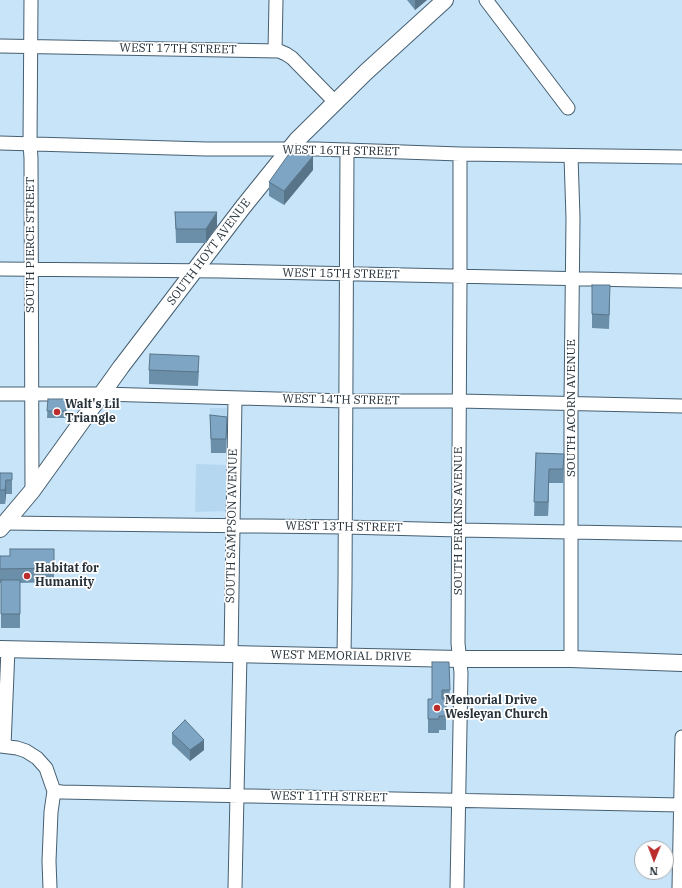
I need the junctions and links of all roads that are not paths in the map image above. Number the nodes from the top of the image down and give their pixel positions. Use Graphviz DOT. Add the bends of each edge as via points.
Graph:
graph roads {
  1 [pos="31,0"];
  2 [pos="276,0"];
  3 [pos="445,0"];
  4 [pos="486,0"];
  5 [pos="0,46"];
  6 [pos="31,47"];
  7 [pos="275,51"];
  8 [pos="335,102"];
  9 [pos="568,108"];
  10 [pos="0,143"];
  11 [pos="30,144"];
  12 [pos="289,149"];
  13 [pos="347,150"];
  14 [pos="460,154"];
  15 [pos="571,156"];
  16 [pos="682,157"];
  17 [pos="0,269"];
  18 [pos="31,269"];
  19 [pos="194,272"];
  20 [pos="346,275"];
  21 [pos="460,276"];
  22 [pos="573,279"];
  23 [pos="682,280"];
  24 [pos="0,394"];
  25 [pos="102,394"];
  26 [pos="32,395"];
  27 [pos="235,398"];
  28 [pos="346,401"];
  29 [pos="460,401"];
  30 [pos="571,404"];
  31 [pos="682,406"];
  32 [pos="32,491"];
  33 [pos="232,525"];
  34 [pos="3,526"];
  35 [pos="345,527"];
  36 [pos="459,530"];
  37 [pos="572,532"];
  38 [pos="682,534"];
  39 [pos="4,649"];
  40 [pos="235,654"];
  41 [pos="344,656"];
  42 [pos="459,659"];
  43 [pos="571,659"];
  44 [pos="682,663"];
  45 [pos="682,737"];
  46 [pos="2,746"];
  47 [pos="54,791"];
  48 [pos="237,796"];
  49 [pos="681,797"];
  50 [pos="458,800"];
  51 [pos="50,888"];
  52 [pos="235,888"];
  53 [pos="457,888"];
  54 [pos="679,888"];
  1 -- 6 [label="street, SOUTH PIERCE STREET"];
  2 -- 7 [label="street"];
  3 -- 8 [label="main road, SOUTH HOYT AVENUE"];
  4 -- 9 [label="street"];
  5 -- 6 [label="street, WEST 17TH STREET"];
  6 -- 7 [label="street, WEST 17TH STREET"];
  6 -- 11 [label="street, SOUTH PIERCE STREET"];
  7 -- 8 [label="street, WEST 17TH STREET" via="292,58"];
  8 -- 12 [label="main road, SOUTH HOYT AVENUE"];
  10 -- 11 [label="street, WEST 16TH STREET"];
  11 -- 12 [label="street, WEST 16TH STREET"];
  11 -- 18 [label="street, SOUTH PIERCE STREET"];
  12 -- 13 [label="street, WEST 16TH STREET"];
  12 -- 19 [label="main road, SOUTH HOYT AVENUE"];
  13 -- 14 [label="street, WEST 16TH STREET"];
  13 -- 20 [label="street"];
  14 -- 15 [label="street, WEST 16TH STREET"];
  14 -- 21 [label="street, SOUTH PERKINS AVENUE"];
  15 -- 16 [label="street, WEST 16TH STREET"];
  15 -- 22 [label="street, SOUTH ACORN AVENUE"];
  17 -- 18 [label="street, WEST 15TH STREET"];
  18 -- 19 [label="street, WEST 15TH STREET"];
  18 -- 26 [label="street, SOUTH PIERCE STREET"];
  19 -- 20 [label="street, WEST 15TH STREET"];
  19 -- 25 [label="main road, SOUTH HOYT AVENUE"];
  20 -- 21 [label="street, WEST 15TH STREET"];
  20 -- 28 [label="street"];
  21 -- 22 [label="street, WEST 15TH STREET"];
  21 -- 29 [label="street, SOUTH PERKINS AVENUE"];
  22 -- 23 [label="street, WEST 15TH STREET"];
  22 -- 30 [label="street, SOUTH ACORN AVENUE"];
  24 -- 26 [label="street, WEST 14TH STREET"];
  25 -- 26 [label="street, WEST 14TH STREET"];
  25 -- 27 [label="street, WEST 14TH STREET"];
  25 -- 32 [label="main road, SOUTH HOYT AVENUE"];
  26 -- 32 [label="street, SOUTH PIERCE STREET"];
  27 -- 28 [label="street, WEST 14TH STREET"];
  27 -- 33 [label="street, SOUTH SAMPSON AVENUE"];
  28 -- 29 [label="street, WEST 14TH STREET"];
  28 -- 35 [label="street"];
  29 -- 30 [label="street, WEST 14TH STREET"];
  29 -- 36 [label="street, SOUTH PERKINS AVENUE"];
  30 -- 31 [label="street, WEST 14TH STREET"];
  30 -- 37 [label="street, SOUTH ACORN AVENUE"];
  32 -- 34 [label="main road, SOUTH HOYT AVENUE"];
  33 -- 34 [label="street, WEST 13TH STREET"];
  33 -- 35 [label="street, WEST 13TH STREET"];
  33 -- 40 [label="street, SOUTH SAMPSON AVENUE"];
  35 -- 36 [label="street, WEST 13TH STREET"];
  35 -- 41 [label="street"];
  36 -- 37 [label="street, WEST 13TH STREET"];
  36 -- 42 [label="street, SOUTH PERKINS AVENUE"];
  37 -- 38 [label="street, WEST 13TH STREET"];
  37 -- 43 [label="street, SOUTH ACORN AVENUE"];
  39 -- 40 [label="main road, WEST MEMORIAL DRIVE"];
  39 -- 46 [label="street"];
  40 -- 41 [label="main road, WEST MEMORIAL DRIVE"];
  40 -- 48 [label="street, SOUTH SAMPSON AVENUE"];
  41 -- 42 [label="main road, WEST MEMORIAL DRIVE"];
  42 -- 43 [label="main road, WEST MEMORIAL DRIVE"];
  42 -- 50 [label="street, SOUTH PERKINS AVENUE" via="461,673"];
  43 -- 44 [label="main road, WEST MEMORIAL DRIVE"];
  45 -- 49 [label="street"];
  46 -- 47 [label="street" via="26,751 37,758 46,768"];
  47 -- 48 [label="street, WEST 11TH STREET"];
  47 -- 51 [label="street" via="51,812"];
  48 -- 50 [label="street, WEST 11TH STREET"];
  48 -- 52 [label="street, SOUTH SAMPSON AVENUE"];
  49 -- 50 [label="street, WEST 11TH STREET"];
  49 -- 54 [label="street"];
  50 -- 53 [label="street, SOUTH PERKINS AVENUE"];
}
